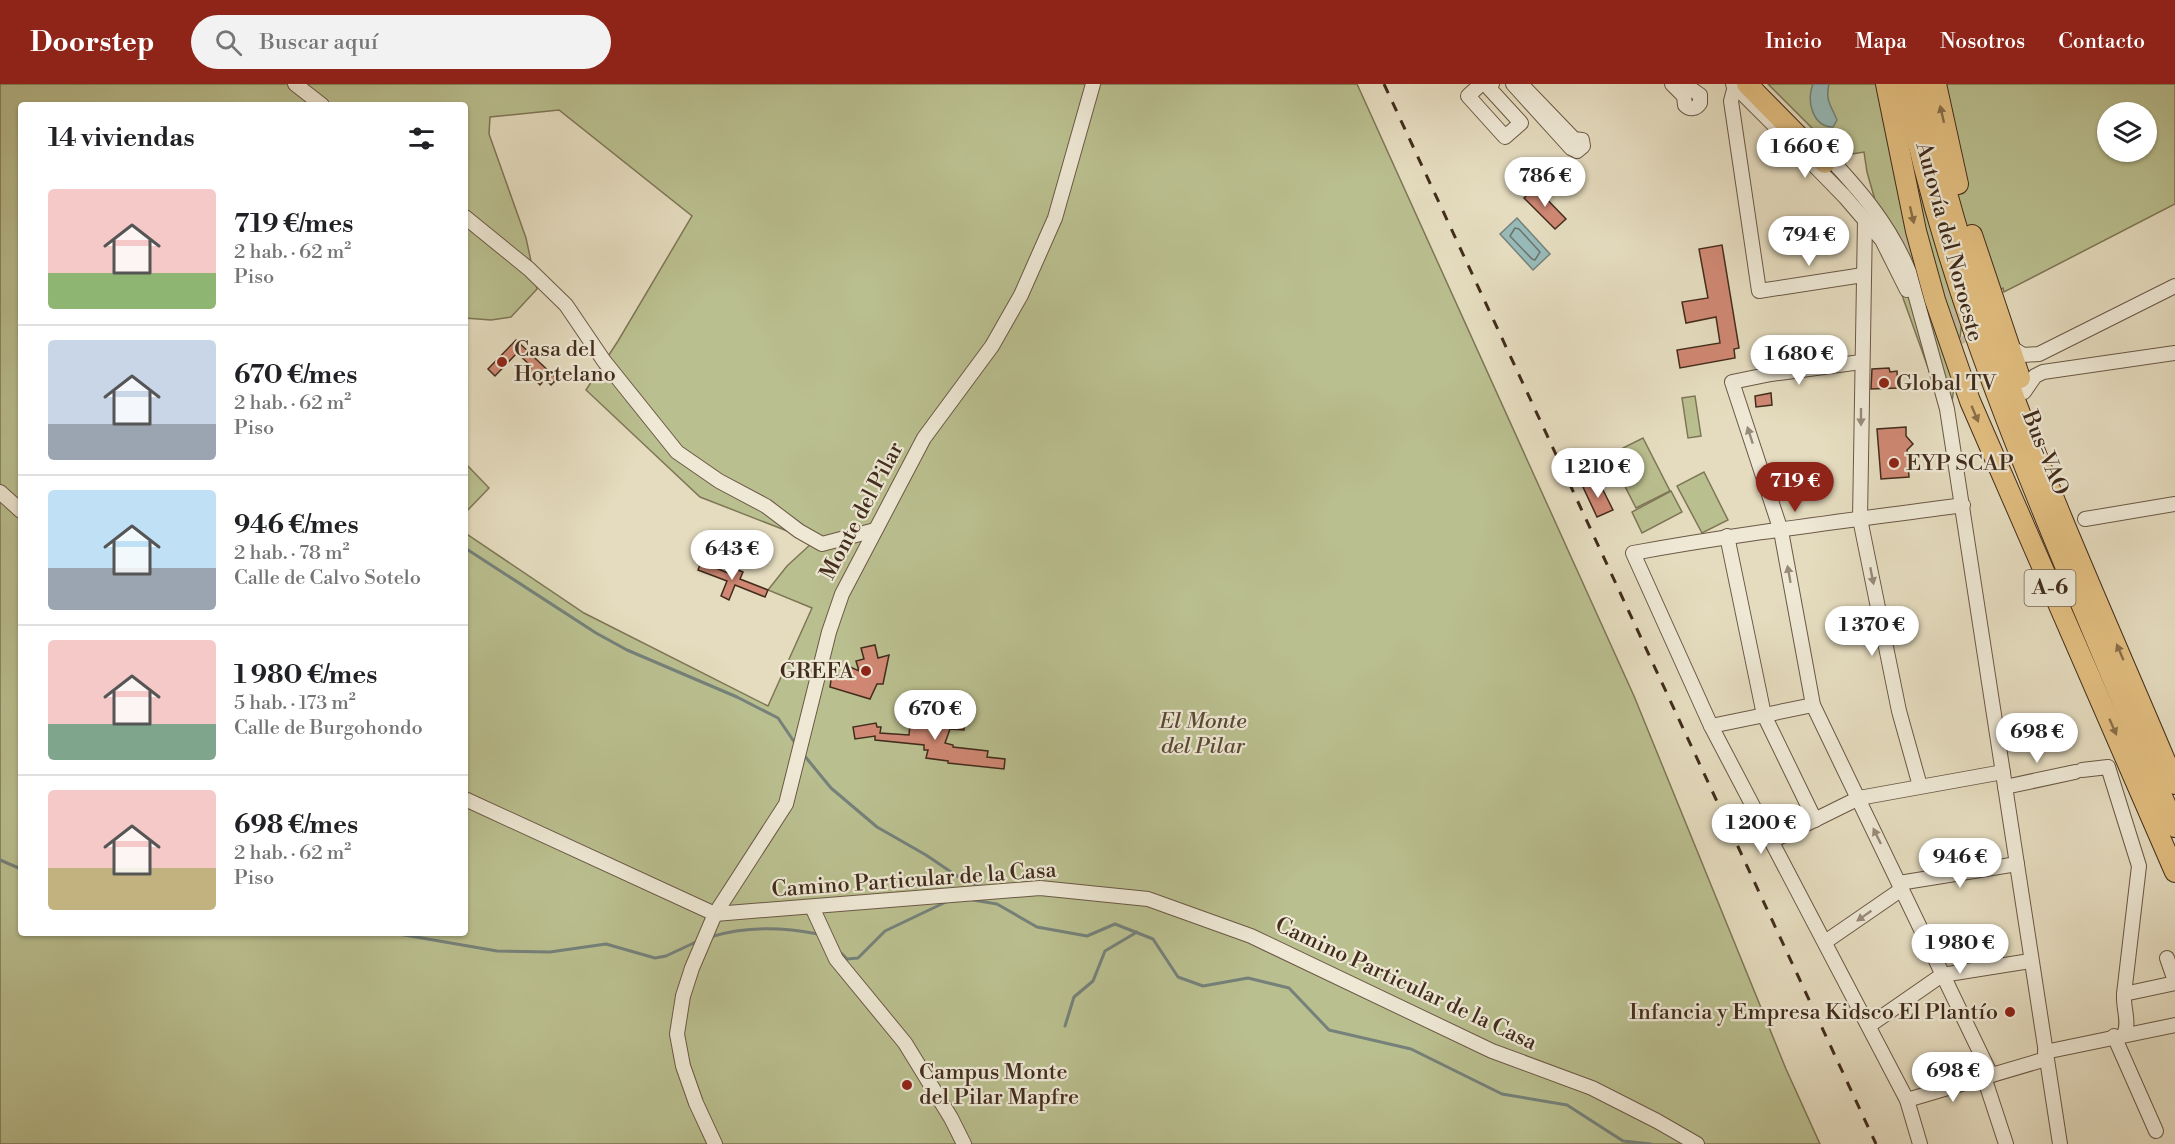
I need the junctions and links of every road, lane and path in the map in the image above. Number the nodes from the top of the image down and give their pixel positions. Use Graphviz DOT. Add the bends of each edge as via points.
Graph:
graph roads {
  1 [pos="296,84"];
  2 [pos="1093,84"];
  3 [pos="1481,84"];
  4 [pos="1492,84"];
  5 [pos="1513,84"];
  6 [pos="1521,84"];
  7 [pos="1672,84"];
  8 [pos="1684,84"];
  9 [pos="1758,84"];
  10 [pos="1877,84"];
  11 [pos="1886,84"];
  12 [pos="1905,84"];
  13 [pos="1921,84"];
  14 [pos="1936,84"];
  15 [pos="1738,85"];
  16 [pos="318,102"];
  17 [pos="1899,158"];
  18 [pos="1825,163"];
  19 [pos="468,219"];
  20 [pos="1864,220"];
  21 [pos="1896,255"];
  22 [pos="1863,275"];
  23 [pos="2175,286"];
  24 [pos="1964,343"];
  25 [pos="2009,346"];
  26 [pos="2175,353"];
  27 [pos="1861,362"];
  28 [pos="2024,392"];
  29 [pos="0,492"];
  30 [pos="2175,504"];
  31 [pos="1963,505"];
  32 [pos="2059,508"];
  33 [pos="18,509"];
  34 [pos="1860,519"];
  35 [pos="2085,519"];
  36 [pos="875,530"];
  37 [pos="1781,531"];
  38 [pos="1727,536"];
  39 [pos="1813,705"];
  40 [pos="1764,715"];
  41 [pos="1711,726"];
  42 [pos="2144,754"];
  43 [pos="2003,772"];
  44 [pos="2175,784"];
  45 [pos="1920,786"];
  46 [pos="2006,787"];
  47 [pos="1859,798"];
  48 [pos="468,800"];
  49 [pos="1815,820"];
  50 [pos="2175,827"];
  51 [pos="1772,841"];
  52 [pos="2017,864"];
  53 [pos="2175,872"];
  54 [pos="1901,886"];
  55 [pos="812,907"];
  56 [pos="715,914"];
  57 [pos="1825,942"];
  58 [pos="2167,958"];
  59 [pos="2030,961"];
  60 [pos="1942,975"];
  61 [pos="2175,982"];
  62 [pos="2124,994"];
  63 [pos="1870,1025"];
  64 [pos="2175,1026"];
  65 [pos="2119,1036"];
  66 [pos="2046,1056"];
  67 [pos="1987,1076"];
  68 [pos="1907,1100"];
  69 [pos="2156,1131"];
  70 [pos="715,1144"];
  71 [pos="964,1144"];
  72 [pos="1697,1144"];
  73 [pos="1920,1144"];
  74 [pos="2006,1144"];
  75 [pos="2060,1144"];
  1 -- 16 [label="street"];
  2 -- 36 [label="street, Monte del Pilar" via="1055,218 1021,295 992,346 924,438"];
  3 -- 4 [label="street" via="1468,96 1505,137 1521,123 1489,88"];
  5 -- 6 [label="street" via="1571,148 1581,150 1582,140 1574,139"];
  7 -- 8 [label="street" via="1684,96 1685,105 1696,108 1700,95"];
  9 -- 21 [label="street" via="1866,197"];
  10 -- 17 [label="highway"];
  11 -- 17 [label="highway, Autovía del Noroeste / A-6"];
  12 -- 42 [label="highway, Bus-VAO" via="1934,212 1983,361"];
  13 -- 32 [label="highway, Autovía del Noroeste / A-6" via="1971,280 2005,378"];
  25 -- 14 [label="highway, one-way" via="1966,214"];
  15 -- 18 [label="highway"];
  15 -- 20 [label="street"];
  15 -- 22 [label="street" via="1731,101 1759,291"];
  17 -- 53 [label="highway, Autovía del Noroeste / A-6, one-way" via="1935,300 1970,401"];
  19 -- 36 [label="street" via="566,304 604,361 677,452 694,465 822,544"];
  20 -- 21 [label="street"];
  20 -- 22 [label="street"];
  21 -- 31 [label="street" via="1909,272 1947,409"];
  22 -- 27 [label="street"];
  23 -- 25 [label="street" via="2039,354 2023,355"];
  24 -- 42 [label="highway" via="2018,482 2100,667"];
  25 -- 28 [label="highway"];
  26 -- 28 [label="street" via="2043,372 2035,376"];
  27 -- 34 [label="street, one-way"];
  37 -- 27 [label="street, one-way" via="1732,382"];
  28 -- 32 [label="highway" via="2062,499"];
  29 -- 33 [label="street"];
  30 -- 35 [label="street"];
  31 -- 34 [label="street"];
  31 -- 43 [label="street"];
  44 -- 32 [label="highway, Autovía del Noroeste / A-6, one-way"];
  34 -- 37 [label="street"];
  34 -- 45 [label="street, one-way" via="1899,711"];
  36 -- 56 [label="street, Monte del Pilar" via="842,594 829,632 786,804"];
  37 -- 38 [label="street"];
  39 -- 37 [label="street, one-way"];
  38 -- 40 [label="street"];
  38 -- 41 [label="street" via="1633,553"];
  39 -- 40 [label="street"];
  39 -- 47 [label="street"];
  40 -- 41 [label="street"];
  40 -- 49 [label="street"];
  41 -- 51 [label="street"];
  42 -- 50 [label="highway, Bus-VAO"];
  43 -- 45 [label="street"];
  43 -- 46 [label="street"];
  45 -- 47 [label="street"];
  46 -- 52 [label="street"];
  46 -- 62 [label="street" via="2108,767 2139,866"];
  47 -- 49 [label="street"];
  54 -- 47 [label="street, one-way"];
  48 -- 56 [label="street, Camino Particular de la Casa"];
  49 -- 51 [label="street"];
  51 -- 57 [label="street"];
  52 -- 54 [label="street"];
  52 -- 59 [label="street"];
  54 -- 57 [label="street, one-way"];
  54 -- 60 [label="street"];
  55 -- 56 [label="street, Camino Particular de la Casa"];
  55 -- 71 [label="street" via="836,959 904,1043"];
  55 -- 72 [label="street, Camino Particular de la Casa" via="1040,888 1148,899 1251,936 1492,1051 1592,1088"];
  56 -- 70 [label="street, Monte del Pilar" via="683,996 677,1034 683,1066"];
  57 -- 63 [label="street"];
  58 -- 61 [label="street"];
  59 -- 60 [label="street"];
  59 -- 66 [label="street"];
  60 -- 63 [label="street"];
  60 -- 67 [label="street"];
  61 -- 62 [label="street"];
  62 -- 65 [label="street" via="2128,1026"];
  63 -- 68 [label="street"];
  64 -- 65 [label="street"];
  65 -- 66 [label="street"];
  65 -- 69 [label="street"];
  66 -- 67 [label="street"];
  66 -- 75 [label="street"];
  67 -- 68 [label="street"];
  67 -- 74 [label="street"];
  68 -- 73 [label="street"];
}
